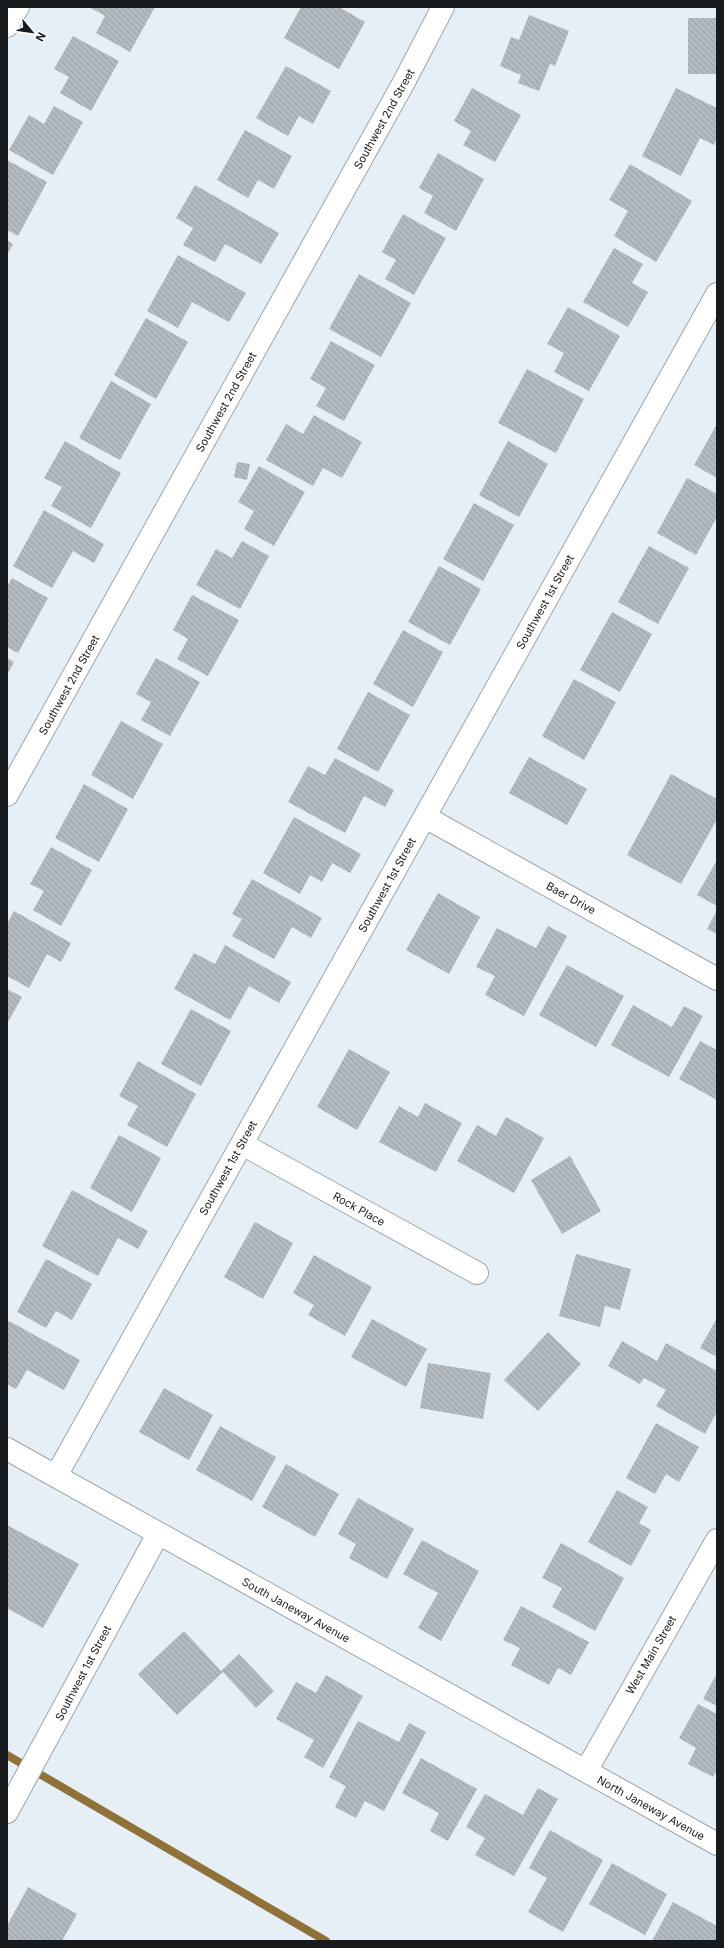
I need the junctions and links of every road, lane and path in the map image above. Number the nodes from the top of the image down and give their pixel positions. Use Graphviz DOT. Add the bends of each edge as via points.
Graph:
graph roads {
  1 [pos="18,7"];
  2 [pos="443,7"];
  3 [pos="7,26"];
  4 [pos="717,294"];
  5 [pos="7,795"];
  6 [pos="425,817"];
  7 [pos="717,980"];
  8 [pos="242,1144"];
  9 [pos="477,1273"];
  10 [pos="7,1449"];
  11 [pos="56,1476"];
  12 [pos="158,1534"];
  13 [pos="717,1540"];
  14 [pos="586,1771"];
  15 [pos="10,1807"];
  16 [pos="717,1844"];
  1 -- 3 [label="street"];
  2 -- 5 [label="street, Southwest 2nd Street" via="434,28"];
  4 -- 6 [label="street, Southwest 1st Street"];
  6 -- 7 [label="street, Baer Drive"];
  6 -- 8 [label="street, Southwest 1st Street"];
  8 -- 9 [label="street, Rock Place"];
  8 -- 11 [label="street, Southwest 1st Street"];
  10 -- 11 [label="street, South Janeway Avenue"];
  11 -- 12 [label="street, South Janeway Avenue"];
  12 -- 14 [label="street, South Janeway Avenue"];
  12 -- 15 [label="street, Southwest 1st Street"];
  13 -- 14 [label="street, West Main Street"];
  14 -- 16 [label="street, North Janeway Avenue"];
}
